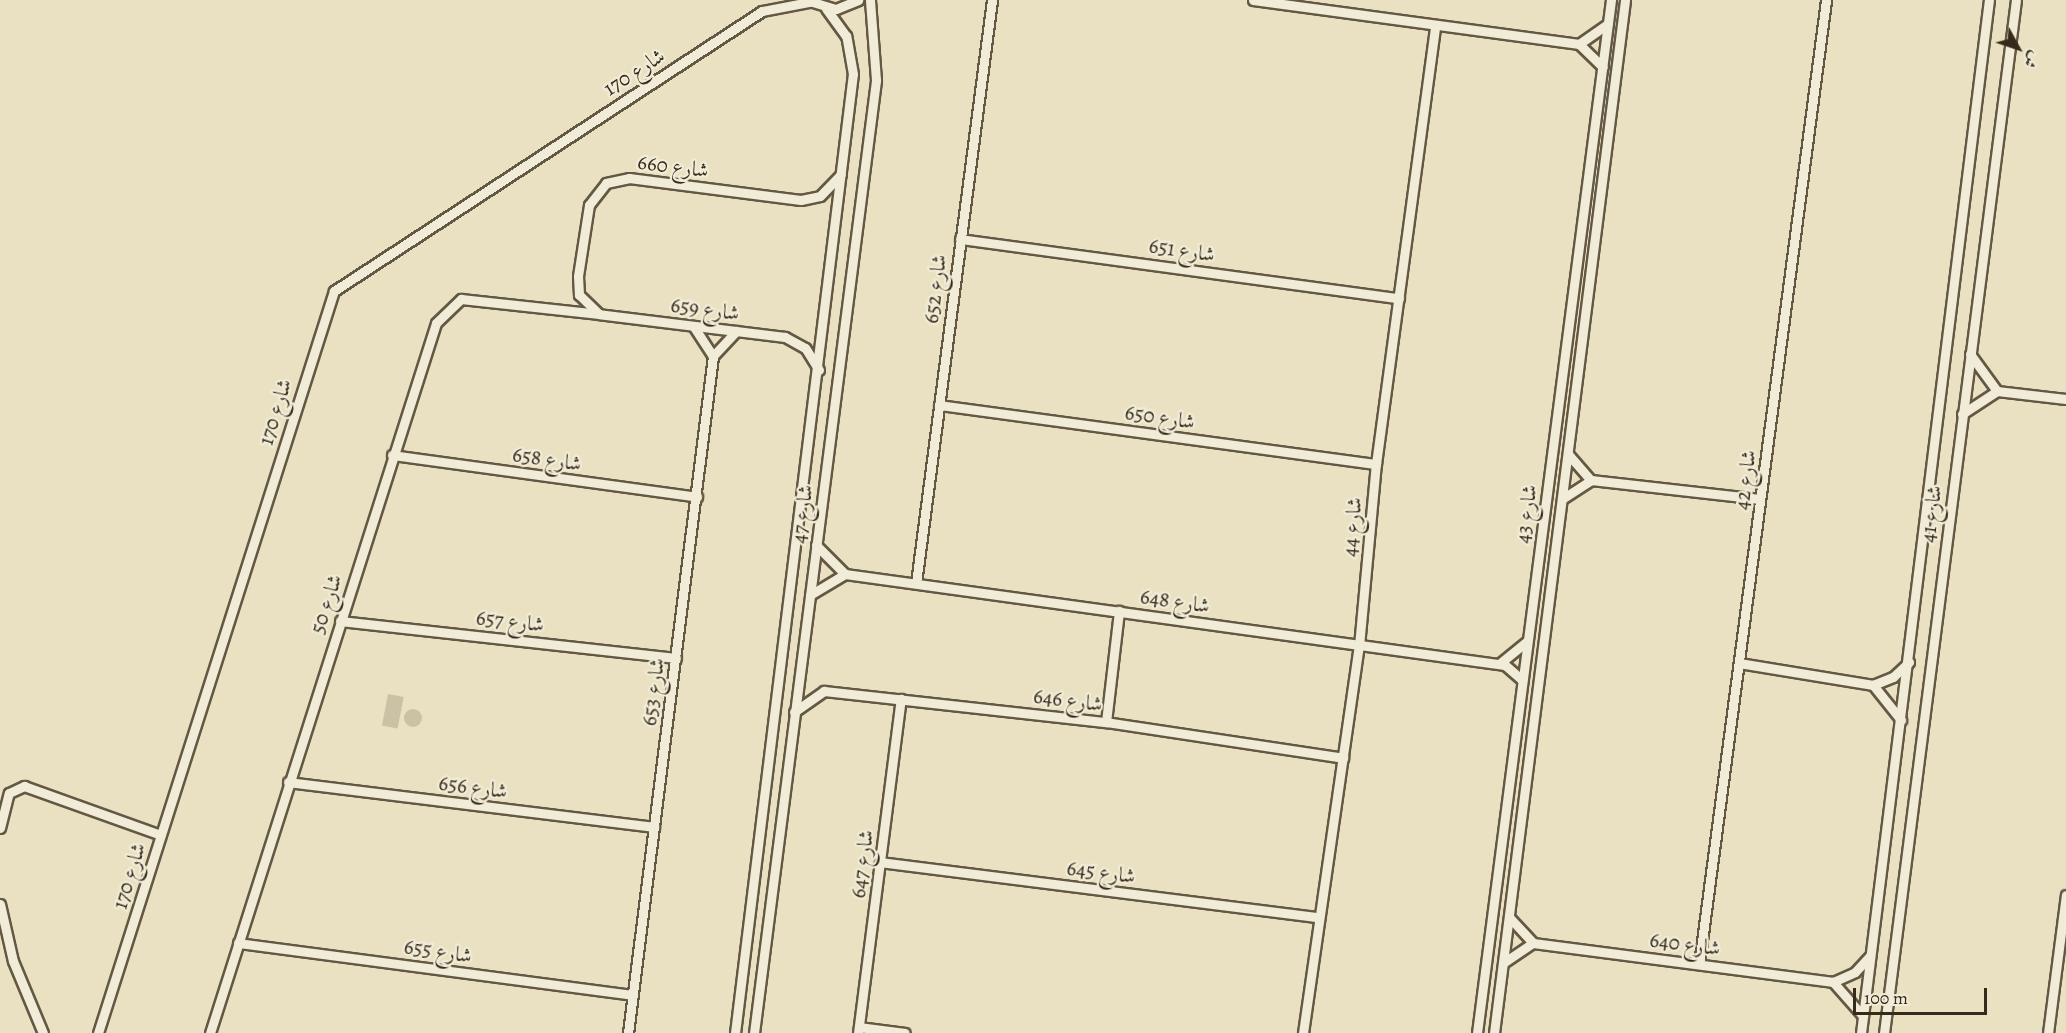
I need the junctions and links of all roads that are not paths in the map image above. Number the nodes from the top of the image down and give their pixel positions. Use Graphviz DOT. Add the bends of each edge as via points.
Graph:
graph roads {
  1 [pos="772,0"];
  2 [pos="858,0"];
  3 [pos="870,0"];
  4 [pos="992,0"];
  5 [pos="1253,0"];
  6 [pos="1611,0"];
  7 [pos="1625,0"];
  8 [pos="1826,0"];
  9 [pos="1989,0"];
  10 [pos="2016,0"];
  11 [pos="807,1"];
  12 [pos="826,8"];
  13 [pos="762,11"];
  14 [pos="1435,24"];
  15 [pos="1608,24"];
  16 [pos="1579,44"];
  17 [pos="1603,67"];
  18 [pos="843,172"];
  19 [pos="960,239"];
  20 [pos="579,295"];
  21 [pos="1398,298"];
  22 [pos="568,312"];
  23 [pos="599,314"];
  24 [pos="693,326"];
  25 [pos="736,331"];
  26 [pos="1969,352"];
  27 [pos="713,356"];
  28 [pos="820,371"];
  29 [pos="1997,391"];
  30 [pos="2066,399"];
  31 [pos="939,405"];
  32 [pos="1962,414"];
  33 [pos="1568,454"];
  34 [pos="392,455"];
  35 [pos="1376,464"];
  36 [pos="1591,480"];
  37 [pos="697,497"];
  38 [pos="1562,499"];
  39 [pos="1760,499"];
  40 [pos="816,545"];
  41 [pos="845,574"];
  42 [pos="916,583"];
  43 [pos="810,595"];
  44 [pos="1119,611"];
  45 [pos="340,621"];
  46 [pos="1528,639"];
  47 [pos="1359,646"];
  48 [pos="676,658"];
  49 [pos="1909,662"];
  50 [pos="1739,663"];
  51 [pos="1499,664"];
  52 [pos="1522,680"];
  53 [pos="1873,685"];
  54 [pos="901,699"];
  55 [pos="794,712"];
  56 [pos="1901,721"];
  57 [pos="1106,722"];
  58 [pos="1343,758"];
  59 [pos="288,782"];
  60 [pos="654,827"];
  61 [pos="0,828"];
  62 [pos="161,835"];
  63 [pos="880,862"];
  64 [pos="2066,895"];
  65 [pos="0,904"];
  66 [pos="1318,917"];
  67 [pos="1509,917"];
  68 [pos="238,943"];
  69 [pos="1533,943"];
  70 [pos="1871,954"];
  71 [pos="1503,963"];
  72 [pos="1699,964"];
  73 [pos="1833,982"];
  74 [pos="632,995"];
  75 [pos="1863,1016"];
  76 [pos="859,1030"];
  77 [pos="43,1033"];
  78 [pos="98,1033"];
  79 [pos="210,1033"];
  80 [pos="628,1033"];
  81 [pos="735,1033"];
  82 [pos="754,1033"];
  83 [pos="904,1033"];
  84 [pos="1303,1033"];
  85 [pos="1477,1033"];
  86 [pos="1494,1033"];
  87 [pos="1861,1033"];
  88 [pos="1884,1033"];
  89 [pos="2048,1033"];
  1 -- 13 [label="street, شارع 170"];
  2 -- 12 [label="street"];
  3 -- 40 [label="street, شارع 47" via="876,80"];
  4 -- 19 [label="street, شارع 652"];
  5 -- 14 [label="street"];
  6 -- 15 [label="street, شارع 43"];
  7 -- 33 [label="street, شارع 43"];
  8 -- 39 [label="street, شارع 42"];
  9 -- 49 [label="street, شارع 41"];
  10 -- 26 [label="street, شارع 41"];
  11 -- 12 [label="street"];
  11 -- 13 [label="street, شارع 170"];
  12 -- 18 [label="street, شارع 47" via="852,54"];
  13 -- 62 [label="street, شارع 170" via="334,291"];
  14 -- 16 [label="street"];
  14 -- 21 [label="street, شارع 44"];
  15 -- 16 [label="street"];
  15 -- 17 [label="street, شارع 43"];
  16 -- 17 [label="street"];
  17 -- 46 [label="street, شارع 43"];
  18 -- 20 [label="street, شارع 660" via="827,192 801,200 629,178 606,183 589,205"];
  18 -- 28 [label="street, شارع 47"];
  19 -- 21 [label="street, شارع 651"];
  19 -- 31 [label="street, شارع 652"];
  20 -- 22 [label="street"];
  20 -- 23 [label="street"];
  21 -- 35 [label="street, شارع 44"];
  22 -- 23 [label="street, شارع 50"];
  22 -- 34 [label="street, شارع 50" via="472,299 451,304 436,323"];
  23 -- 24 [label="street, شارع 659"];
  24 -- 25 [label="street, شارع 659"];
  24 -- 27 [label="street"];
  25 -- 27 [label="street"];
  25 -- 28 [label="street, شارع 659" via="797,341"];
  26 -- 29 [label="street"];
  26 -- 32 [label="street, شارع 41"];
  27 -- 37 [label="street, شارع 653"];
  28 -- 81 [label="street, شارع 47"];
  29 -- 30 [label="street"];
  29 -- 32 [label="street"];
  31 -- 35 [label="street, شارع 650"];
  31 -- 42 [label="street, شارع 652"];
  32 -- 88 [label="street, شارع 41"];
  33 -- 36 [label="street"];
  33 -- 38 [label="street, شارع 43"];
  34 -- 37 [label="street, شارع 658"];
  34 -- 45 [label="street, شارع 50"];
  35 -- 47 [label="street, شارع 44"];
  36 -- 38 [label="street"];
  36 -- 39 [label="street"];
  37 -- 48 [label="street, شارع 653"];
  38 -- 67 [label="street, شارع 43"];
  39 -- 50 [label="street, شارع 42"];
  40 -- 41 [label="street"];
  40 -- 43 [label="street, شارع 47"];
  41 -- 42 [label="street, شارع 648"];
  41 -- 43 [label="street"];
  42 -- 44 [label="street, شارع 648"];
  43 -- 55 [label="street, شارع 47"];
  44 -- 47 [label="street, شارع 648"];
  44 -- 57 [label="street"];
  45 -- 48 [label="street, شارع 657"];
  45 -- 59 [label="street, شارع 50"];
  46 -- 51 [label="street"];
  46 -- 52 [label="street, شارع 43"];
  47 -- 51 [label="street, شارع 648"];
  47 -- 58 [label="street, شارع 44"];
  48 -- 60 [label="street, شارع 653"];
  49 -- 53 [label="street" via="1893,677"];
  49 -- 56 [label="street, شارع 41"];
  50 -- 53 [label="street"];
  50 -- 72 [label="street, شارع 42"];
  51 -- 52 [label="street, شارع 648"];
  52 -- 85 [label="street, شارع 43"];
  53 -- 56 [label="street" via="1890,700"];
  54 -- 55 [label="street, شارع 646" via="824,691 804,699"];
  54 -- 57 [label="street, شارع 646"];
  54 -- 63 [label="street, شارع 647"];
  55 -- 82 [label="street, شارع 47"];
  56 -- 70 [label="street, شارع 41"];
  57 -- 58 [label="street, شارع 646"];
  58 -- 66 [label="street, شارع 44"];
  59 -- 60 [label="street, شارع 656"];
  59 -- 68 [label="street, شارع 50"];
  60 -- 74 [label="street, شارع 653"];
  61 -- 62 [label="street" via="9,793 24,786"];
  62 -- 78 [label="street, شارع 170"];
  63 -- 66 [label="street, شارع 645"];
  63 -- 76 [label="street, شارع 647"];
  64 -- 89 [label="street"];
  65 -- 77 [label="street" via="13,961"];
  66 -- 84 [label="street, شارع 44"];
  67 -- 69 [label="street"];
  67 -- 71 [label="street, شارع 43"];
  68 -- 74 [label="street, شارع 655"];
  68 -- 79 [label="street, شارع 50"];
  69 -- 71 [label="street"];
  69 -- 72 [label="street, شارع 640"];
  70 -- 73 [label="street" via="1855,972"];
  70 -- 75 [label="street, شارع 41"];
  71 -- 86 [label="street, شارع 43"];
  72 -- 73 [label="street, شارع 640"];
  73 -- 75 [label="street"];
  74 -- 80 [label="street, شارع 653"];
  75 -- 87 [label="street, شارع 41"];
  76 -- 83 [label="street"];
}
